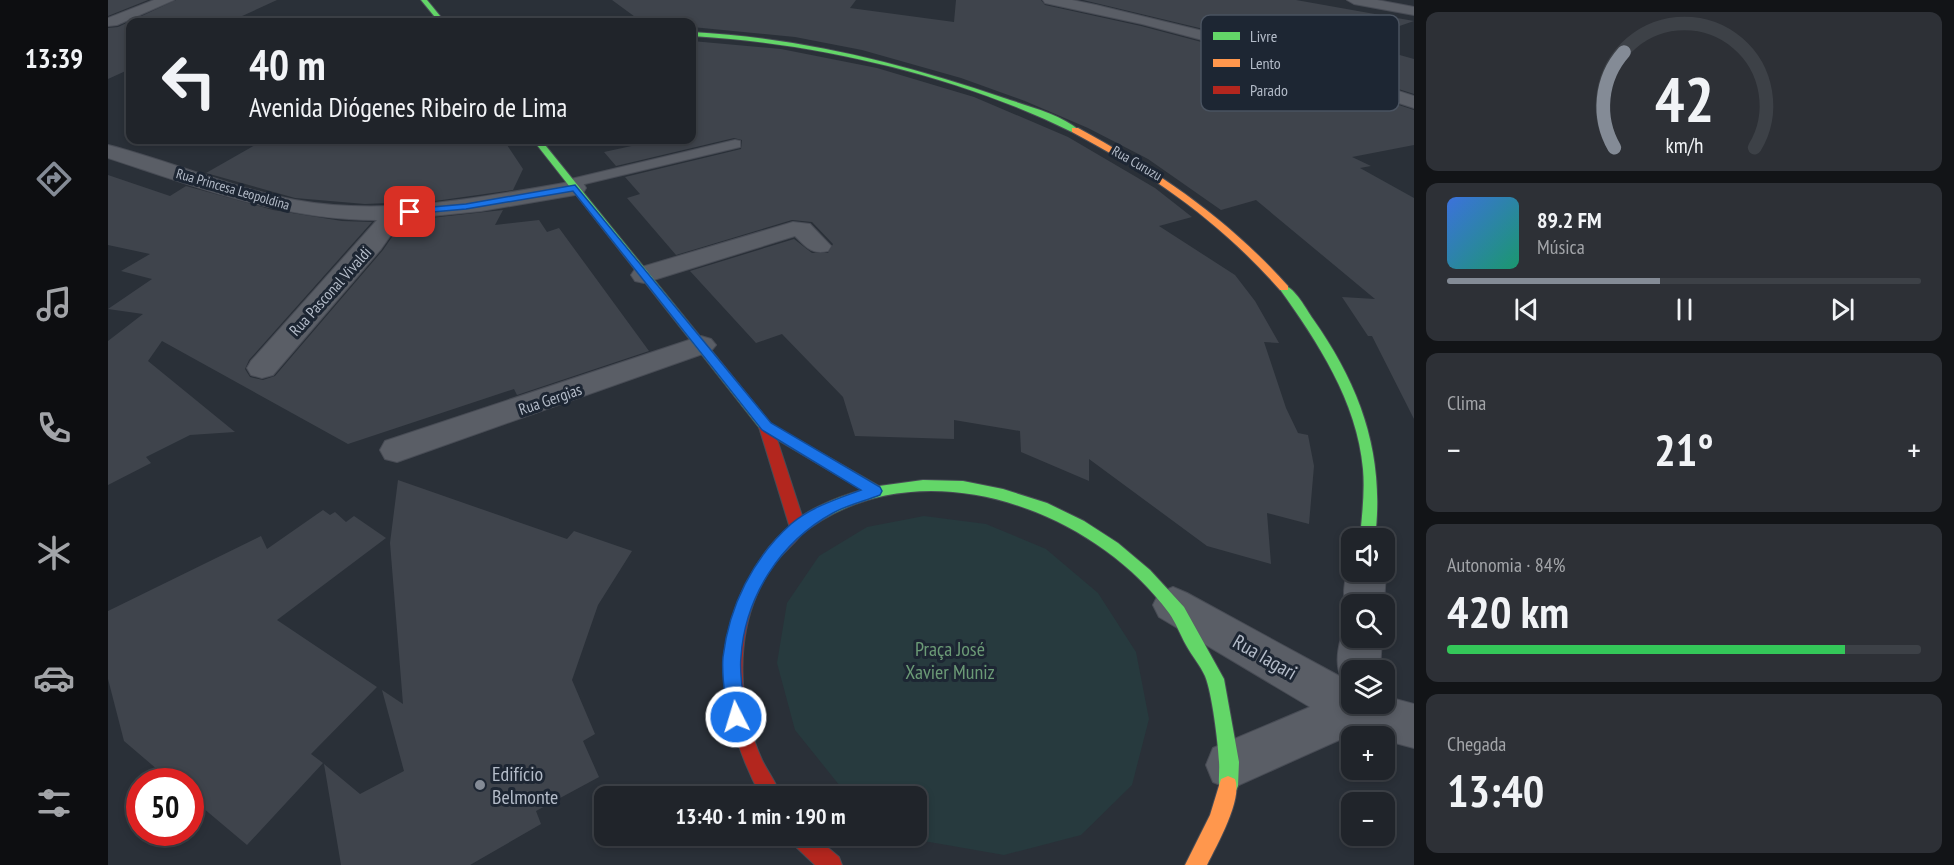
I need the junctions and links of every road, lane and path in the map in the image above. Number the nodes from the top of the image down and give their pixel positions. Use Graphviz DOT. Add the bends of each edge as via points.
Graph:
graph roads {
  1 [pos="167,0"];
  2 [pos="424,0"];
  3 [pos="1050,0"];
  4 [pos="1354,0"];
  5 [pos="1414,11"];
  6 [pos="439,18"];
  7 [pos="110,22"];
  8 [pos="126,23"];
  9 [pos="696,34"];
  10 [pos="1201,35"];
  11 [pos="1399,97"];
  12 [pos="1414,102"];
  13 [pos="540,144"];
  14 [pos="735,144"];
  15 [pos="108,152"];
  16 [pos="573,185"];
  17 [pos="395,212"];
  18 [pos="819,246"];
  19 [pos="644,275"];
  20 [pos="701,345"];
  21 [pos="262,368"];
  22 [pos="766,426"];
  23 [pos="397,450"];
  24 [pos="875,491"];
  25 [pos="798,528"];
  26 [pos="1369,528"];
  27 [pos="1173,605"];
  28 [pos="1341,687"];
  29 [pos="1341,704"];
  30 [pos="1392,714"];
  31 [pos="1414,726"];
  32 [pos="1230,765"];
  33 [pos="764,786"];
  34 [pos="810,846"];
  35 [pos="831,865"];
  36 [pos="1196,865"];
  1 -- 7 [label="street"];
  2 -- 6 [label="main road"];
  3 -- 10 [label="street"];
  4 -- 5 [label="street"];
  7 -- 8 [label="street"];
  9 -- 26 [label="main road, Rua Curuzu" via="769,38 828,49 892,64 1001,98 1122,153 1218,216 1288,290 1340,373 1368,451"];
  11 -- 12 [label="street"];
  13 -- 16 [label="main road"];
  14 -- 16 [label="lane"];
  15 -- 17 [label="street, Rua Princesa Leopoldina" via="283,205 322,211"];
  16 -- 17 [label="street, Rua Princesa Leopoldina" via="466,207"];
  16 -- 19 [label="main road"];
  17 -- 21 [label="street, Rua Pasconal Vivaldi" via="372,244"];
  18 -- 19 [label="street" via="801,229 793,229"];
  19 -- 20 [label="main road"];
  20 -- 22 [label="main road"];
  20 -- 23 [label="street, Rua Gergias"];
  22 -- 24 [label="main road"];
  22 -- 25 [label="main road"];
  24 -- 25 [label="main road" via="829,508"];
  24 -- 27 [label="main road" via="917,484 962,485 1007,494 1053,510 1138,566"];
  25 -- 33 [label="main road" via="766,562 742,606 732,658 736,717"];
  27 -- 28 [label="street, Rua Iagari"];
  27 -- 32 [label="main road" via="1216,680"];
  29 -- 32 [label="street"];
  30 -- 31 [label="street, Rua Iagari"];
  32 -- 36 [label="main road" via="1220,823"];
  34 -- 35 [label="main road"];
}
